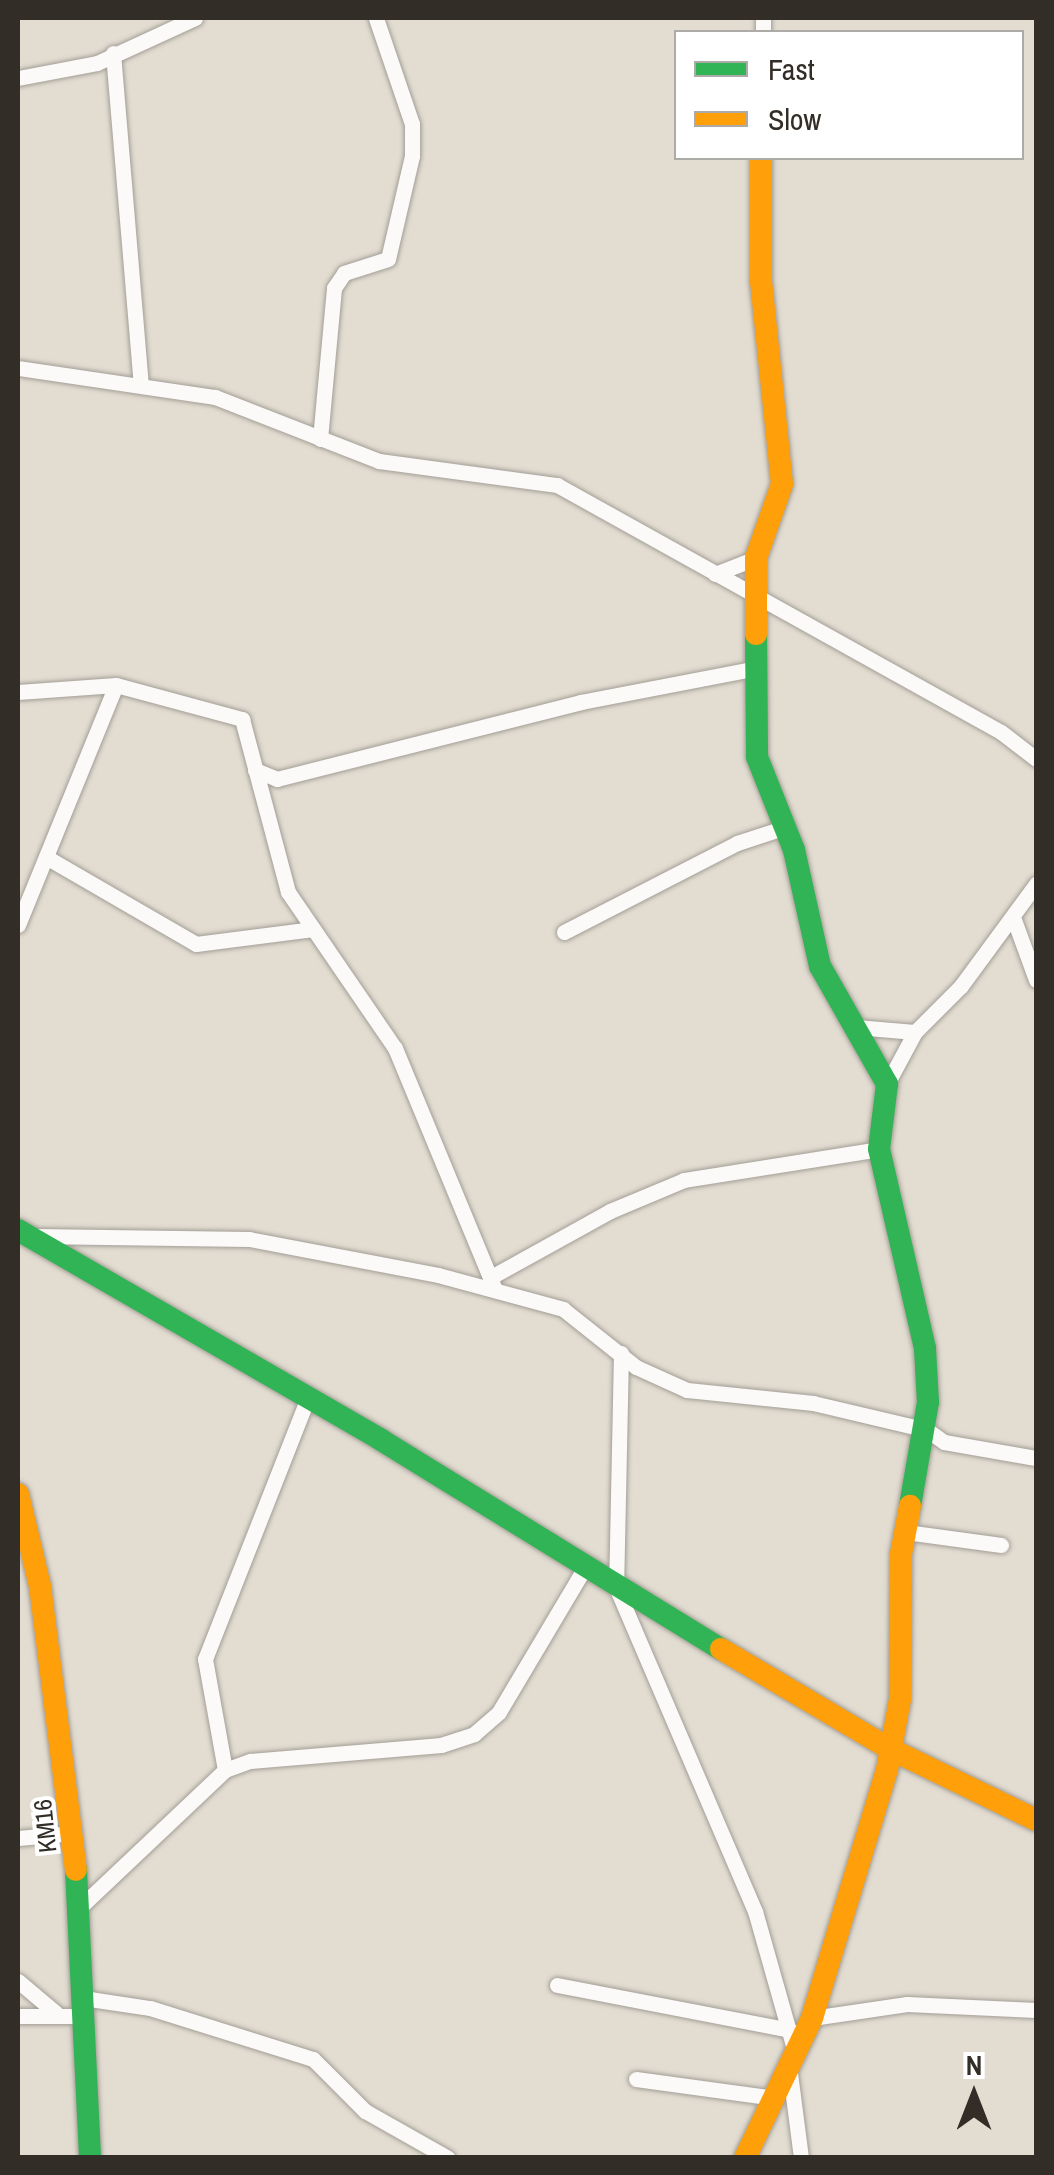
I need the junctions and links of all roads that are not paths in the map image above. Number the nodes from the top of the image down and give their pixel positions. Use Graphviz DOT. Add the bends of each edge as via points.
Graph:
graph roads {
  1 [pos="186,18"];
  2 [pos="376,18"];
  3 [pos="112,53"];
  4 [pos="18,78"];
  5 [pos="761,160"];
  6 [pos="18,368"];
  7 [pos="141,383"];
  8 [pos="320,439"];
  9 [pos="756,558"];
  10 [pos="715,574"];
  11 [pos="758,596"];
  12 [pos="752,669"];
  13 [pos="116,685"];
  14 [pos="18,692"];
  15 [pos="1036,759"];
  16 [pos="255,770"];
  17 [pos="277,780"];
  18 [pos="262,801"];
  19 [pos="784,828"];
  20 [pos="46,858"];
  21 [pos="1036,884"];
  22 [pos="1014,916"];
  23 [pos="18,925"];
  24 [pos="313,928"];
  25 [pos="564,932"];
  26 [pos="1036,980"];
  27 [pos="856,1027"];
  28 [pos="915,1032"];
  29 [pos="887,1084"];
  30 [pos="879,1149"];
  31 [pos="24,1233"];
  32 [pos="493,1284"];
  33 [pos="622,1353"];
  34 [pos="308,1397"];
  35 [pos="927,1430"];
  36 [pos="1036,1458"];
  37 [pos="18,1494"];
  38 [pos="906,1532"];
  39 [pos="1001,1545"];
  40 [pos="584,1570"];
  41 [pos="616,1588"];
  42 [pos="890,1750"];
  43 [pos="225,1770"];
  44 [pos="1036,1820"];
  45 [pos="74,1832"];
  46 [pos="18,1838"];
  47 [pos="78,1909"];
  48 [pos="18,1981"];
  49 [pos="557,1985"];
  50 [pos="84,2007"];
  51 [pos="1036,2010"];
  52 [pos="56,2013"];
  53 [pos="18,2016"];
  54 [pos="812,2018"];
  55 [pos="792,2051"];
  56 [pos="636,2078"];
  57 [pos="775,2098"];
  58 [pos="90,2158"];
  59 [pos="448,2158"];
  60 [pos="745,2158"];
  61 [pos="800,2158"];
  1 -- 3 [label="street"];
  2 -- 8 [label="street" via="412,124 412,156 388,259 344,273 334,288"];
  3 -- 4 [label="street" via="96,63"];
  3 -- 7 [label="street"];
  5 -- 9 [label="street" via="760,269 782,484"];
  6 -- 7 [label="street"];
  7 -- 8 [label="street" via="240,404"];
  8 -- 10 [label="street" via="404,467 556,485"];
  9 -- 10 [label="street"];
  9 -- 11 [label="street"];
  10 -- 11 [label="street"];
  11 -- 12 [label="street"];
  11 -- 15 [label="street" via="1001,732"];
  12 -- 17 [label="street" via="580,702"];
  12 -- 19 [label="street" via="757,757"];
  13 -- 14 [label="street"];
  13 -- 16 [label="street" via="242,719"];
  13 -- 20 [label="street"];
  16 -- 17 [label="street"];
  16 -- 18 [label="street"];
  17 -- 18 [label="street"];
  18 -- 24 [label="street" via="277,866"];
  19 -- 25 [label="street" via="737,842"];
  19 -- 27 [label="street" via="820,966"];
  20 -- 23 [label="street"];
  20 -- 24 [label="street" via="196,944"];
  21 -- 22 [label="street"];
  22 -- 26 [label="street"];
  22 -- 28 [label="street" via="962,986"];
  24 -- 32 [label="street" via="395,1048"];
  27 -- 28 [label="street"];
  27 -- 29 [label="street"];
  28 -- 29 [label="street"];
  29 -- 30 [label="street"];
  30 -- 32 [label="street" via="684,1180 610,1210"];
  30 -- 35 [label="street" via="925,1350"];
  31 -- 32 [label="street" via="249,1239"];
  31 -- 34 [label="street"];
  32 -- 33 [label="street" via="563,1310"];
  33 -- 35 [label="street" via="648,1376 688,1390 792,1400"];
  33 -- 41 [label="street"];
  34 -- 40 [label="street"];
  34 -- 43 [label="street" via="205,1659"];
  35 -- 36 [label="street" via="944,1442"];
  35 -- 38 [label="street"];
  37 -- 45 [label="street, KM16" via="42,1604"];
  38 -- 39 [label="street"];
  38 -- 42 [label="street" via="900,1699"];
  40 -- 41 [label="street"];
  40 -- 43 [label="street" via="498,1712 474,1734 441,1745 250,1761"];
  41 -- 42 [label="street"];
  41 -- 55 [label="street" via="755,1910"];
  42 -- 44 [label="street"];
  42 -- 54 [label="street"];
  43 -- 47 [label="street"];
  45 -- 46 [label="street"];
  45 -- 47 [label="street, KM16"];
  47 -- 50 [label="street, KM16"];
  48 -- 52 [label="street"];
  49 -- 55 [label="street"];
  50 -- 52 [label="street"];
  50 -- 58 [label="street, KM16"];
  50 -- 59 [label="street" via="150,2008 313,2059 365,2111"];
  51 -- 54 [label="street" via="906,2004"];
  52 -- 53 [label="street"];
  54 -- 55 [label="street"];
  55 -- 57 [label="street"];
  55 -- 61 [label="street"];
  56 -- 57 [label="street"];
  57 -- 60 [label="street"];
}
